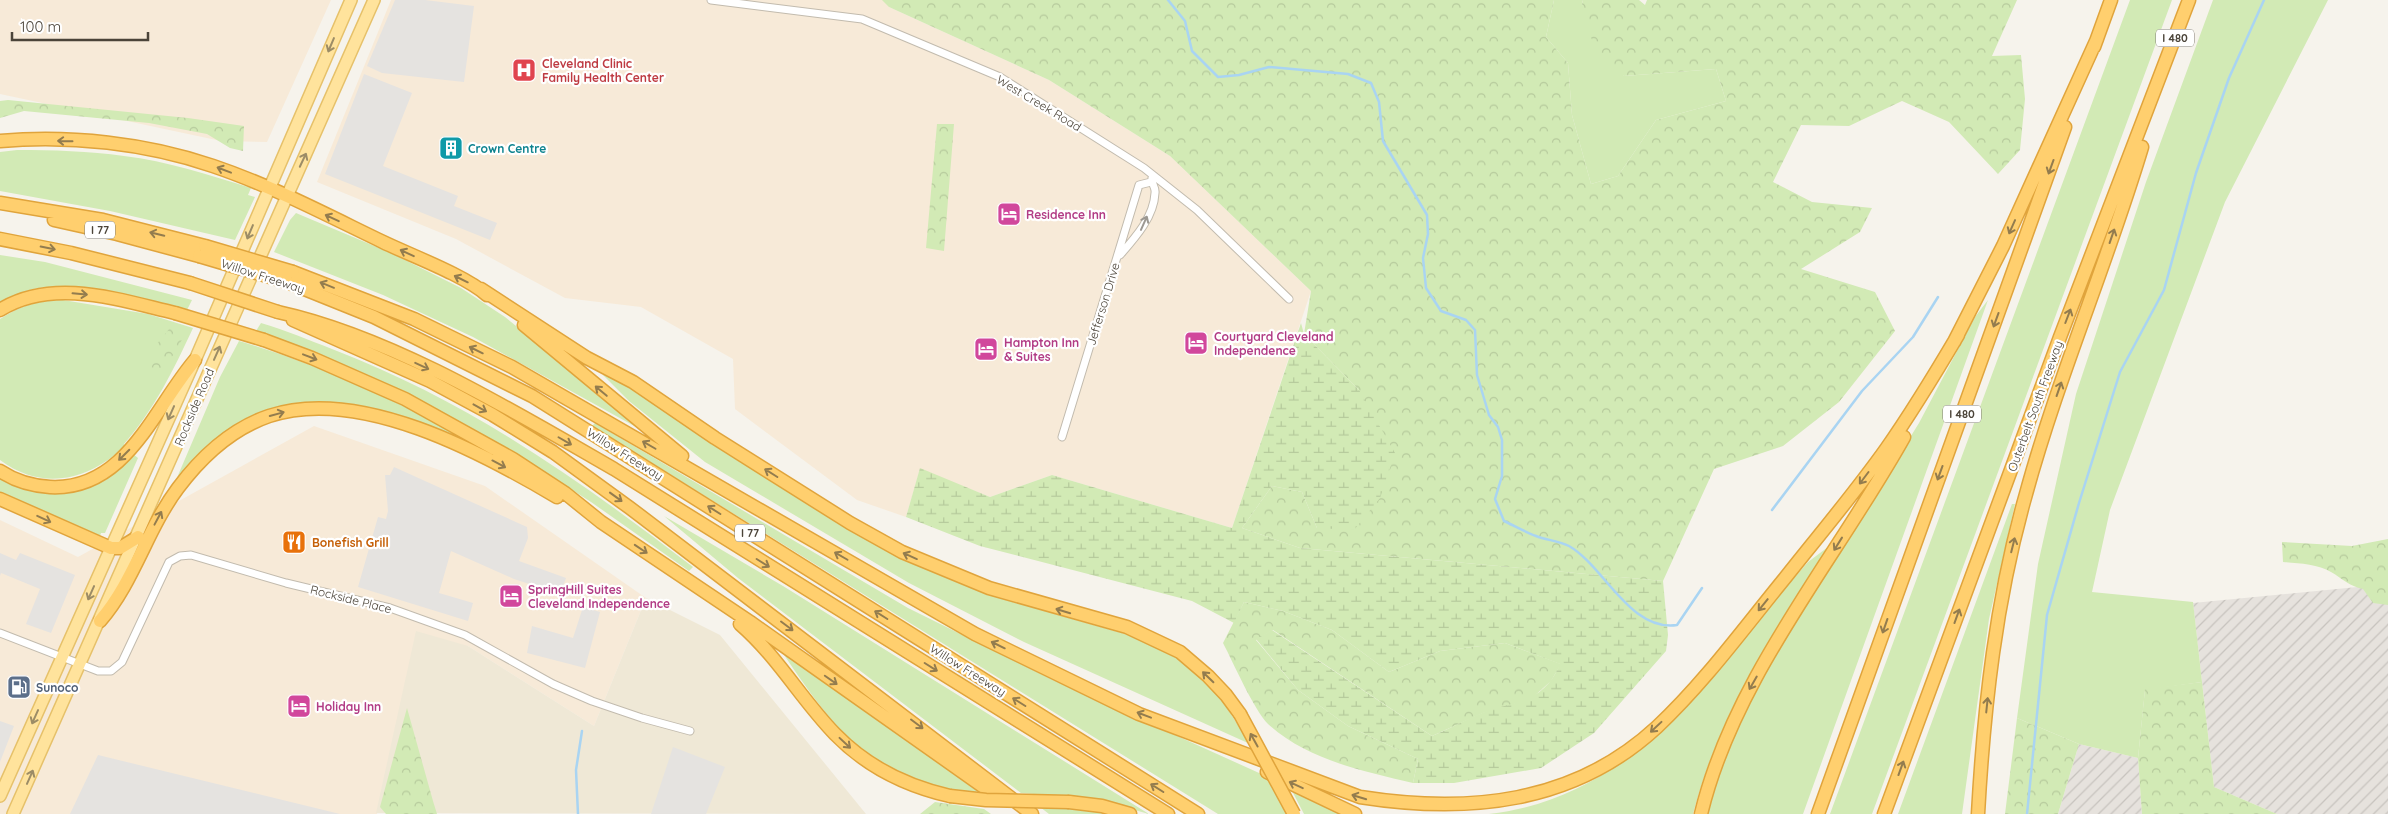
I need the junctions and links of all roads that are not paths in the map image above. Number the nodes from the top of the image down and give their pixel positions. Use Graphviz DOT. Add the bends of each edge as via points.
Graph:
graph roads {
  1 [pos="351,0"];
  2 [pos="374,0"];
  3 [pos="711,0"];
  4 [pos="2111,0"];
  5 [pos="2189,0"];
  6 [pos="2097,39"];
  7 [pos="2161,77"];
  8 [pos="0,141"];
  9 [pos="1152,178"];
  10 [pos="269,188"];
  11 [pos="286,196"];
  12 [pos="0,203"];
  13 [pos="0,208"];
  14 [pos="0,239"];
  15 [pos="202,251"];
  16 [pos="1118,257"];
  17 [pos="290,277"];
  18 [pos="481,290"];
  19 [pos="1289,299"];
  20 [pos="0,310"];
  21 [pos="278,312"];
  22 [pos="1958,335"];
  23 [pos="195,360"];
  24 [pos="1062,437"];
  25 [pos="0,471"];
  26 [pos="0,499"];
  27 [pos="752,504"];
  28 [pos="601,522"];
  29 [pos="138,537"];
  30 [pos="111,548"];
  31 [pos="704,593"];
  32 [pos="100,621"];
  33 [pos="0,633"];
  34 [pos="62,657"];
  35 [pos="80,664"];
  36 [pos="690,731"];
  37 [pos="1190,732"];
  38 [pos="1982,754"];
  39 [pos="0,796"];
  40 [pos="13,814"];
  41 [pos="1026,814"];
  42 [pos="1032,814"];
  43 [pos="1130,814"];
  44 [pos="1168,814"];
  45 [pos="1198,814"];
  46 [pos="1294,814"];
  47 [pos="1355,814"];
  48 [pos="1701,814"];
  49 [pos="1818,814"];
  50 [pos="1884,814"];
  51 [pos="1970,814"];
  52 [pos="1978,814"];
  1 -- 10 [label="main road, Rockside Road, one-way"];
  11 -- 2 [label="main road, Rockside Road, one-way"];
  3 -- 9 [label="street, West Creek Road" via="863,20 1000,77 1144,168"];
  4 -- 6 [label="highway, I 480"];
  5 -- 7 [label="highway, Outerbelt South Freeway / I 480"];
  6 -- 22 [label="highway, one-way" via="2003,246"];
  6 -- 49 [label="highway, I 480, one-way"];
  38 -- 7 [label="highway, one-way" via="1997,621 2025,495 2134,173"];
  50 -- 7 [label="highway, Outerbelt South Freeway / I 480, one-way" via="2060,337"];
  10 -- 8 [label="highway, one-way" via="212,166 154,151 91,141"];
  9 -- 16 [label="street, Jefferson Drive" via="1139,185"];
  16 -- 9 [label="street, Jefferson Drive, one-way" via="1145,222 1156,191"];
  9 -- 19 [label="street, West Creek Road" via="1197,210"];
  10 -- 11 [label="highway"];
  10 -- 23 [label="main road, Rockside Road, one-way"];
  18 -- 11 [label="highway, one-way"];
  29 -- 11 [label="main road, Rockside Road, one-way"];
  15 -- 12 [label="highway, one-way" via="103,220"];
  13 -- 15 [label="highway, Willow Freeway / I 77"];
  14 -- 21 [label="highway, Willow Freeway / I 77, one-way, bridge" via="71,252 190,283"];
  15 -- 17 [label="highway, Willow Freeway / I 77, bridge"];
  16 -- 24 [label="street, Jefferson Drive"];
  27 -- 17 [label="highway, one-way" via="512,367 414,320"];
  45 -- 17 [label="highway, Willow Freeway / I 77, one-way" via="532,396"];
  27 -- 18 [label="highway, one-way" via="668,447"];
  46 -- 18 [label="highway, one-way, bridge" via="1240,714 1208,676 1180,652 1126,627 989,588 902,552"];
  20 -- 28 [label="highway, one-way, bridge" via="26,297 55,293 91,295 175,313 264,340 365,381 443,419 541,477"];
  21 -- 42 [label="highway, one-way" via="430,381 553,452"];
  21 -- 44 [label="highway, Willow Freeway / I 77, one-way" via="320,322 382,347 542,428"];
  22 -- 37 [label="highway, one-way" via="1886,450 1719,659 1657,727 1631,748 1575,783 1524,800 1471,810 1389,805 1333,788"];
  22 -- 48 [label="highway, one-way" via="1900,444 1746,696 1720,751"];
  23 -- 25 [label="highway, one-way" via="179,378 147,430 116,464 98,476 59,488 24,483"];
  23 -- 30 [label="main road, Rockside Road, one-way"];
  26 -- 30 [label="highway, one-way"];
  37 -- 27 [label="highway, one-way" via="1139,714 975,634"];
  28 -- 31 [label="highway, one-way"];
  32 -- 28 [label="highway, one-way" via="118,599 162,512 194,468 232,434 288,411 307,408 346,410 424,431 498,464"];
  29 -- 30 [label="highway" via="120,548"];
  29 -- 32 [label="main road, Rockside Road"];
  30 -- 34 [label="main road, Rockside Road, one-way"];
  31 -- 41 [label="highway, one-way"];
  31 -- 43 [label="highway, one-way, bridge" via="761,643 847,746 887,774 928,791 950,796 1069,802"];
  32 -- 35 [label="main road, Rockside Road"];
  33 -- 34 [label="street, Rockside Place"];
  34 -- 35 [label="street, Rockside Place"];
  34 -- 39 [label="main road, Rockside Road, one-way"];
  35 -- 36 [label="street, Rockside Place" via="98,671 111,671 122,662 169,562 191,555 390,608 465,635 553,684 592,701"];
  40 -- 35 [label="main road, Rockside Road, one-way"];
  47 -- 37 [label="highway, one-way"];
  38 -- 51 [label="highway"];
  38 -- 52 [label="highway"];
}
